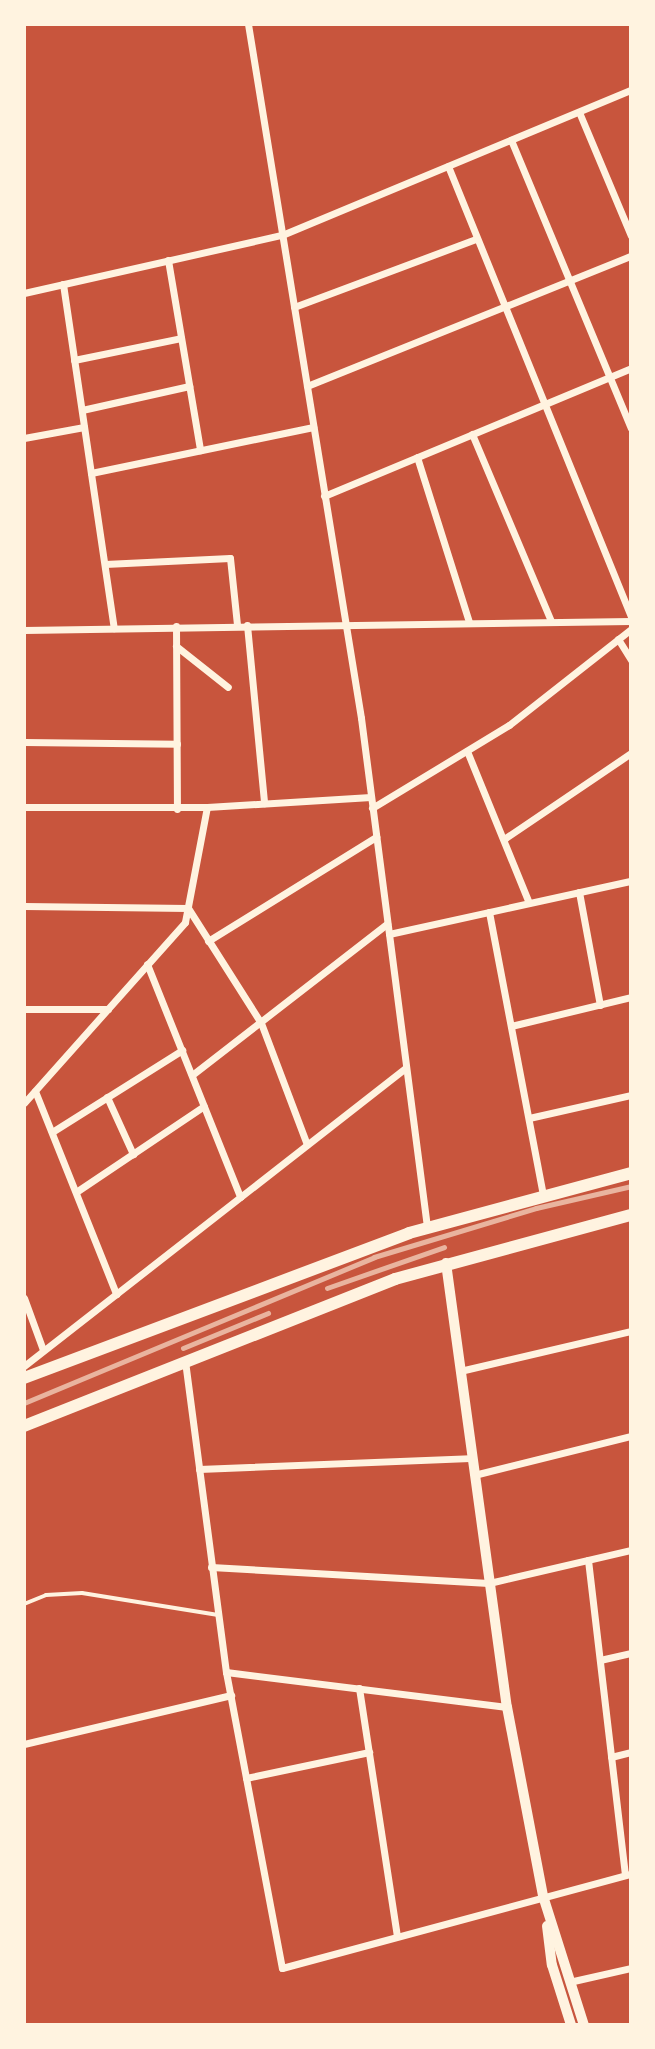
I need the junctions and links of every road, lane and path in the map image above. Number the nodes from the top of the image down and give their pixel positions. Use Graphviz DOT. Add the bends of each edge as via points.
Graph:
graph roads {
  1 [pos="248,24"];
  2 [pos="631,90"];
  3 [pos="579,112"];
  4 [pos="511,140"];
  5 [pos="448,166"];
  6 [pos="282,235"];
  7 [pos="631,236"];
  8 [pos="476,239"];
  9 [pos="631,256"];
  10 [pos="168,260"];
  11 [pos="567,281"];
  12 [pos="63,284"];
  13 [pos="24,293"];
  14 [pos="294,307"];
  15 [pos="503,307"];
  16 [pos="181,338"];
  17 [pos="74,360"];
  18 [pos="631,368"];
  19 [pos="608,378"];
  20 [pos="189,386"];
  21 [pos="307,386"];
  22 [pos="545,404"];
  23 [pos="82,410"];
  24 [pos="84,427"];
  25 [pos="313,427"];
  26 [pos="631,428"];
  27 [pos="472,434"];
  28 [pos="24,438"];
  29 [pos="200,450"];
  30 [pos="417,457"];
  31 [pos="91,473"];
  32 [pos="324,496"];
  33 [pos="105,564"];
  34 [pos="631,618"];
  35 [pos="551,621"];
  36 [pos="345,622"];
  37 [pos="469,622"];
  38 [pos="237,625"];
  39 [pos="247,625"];
  40 [pos="176,626"];
  41 [pos="114,628"];
  42 [pos="631,629"];
  43 [pos="24,630"];
  44 [pos="618,639"];
  45 [pos="176,646"];
  46 [pos="631,660"];
  47 [pos="228,687"];
  48 [pos="24,742"];
  49 [pos="177,744"];
  50 [pos="467,751"];
  51 [pos="631,753"];
  52 [pos="371,797"];
  53 [pos="264,803"];
  54 [pos="24,807"];
  55 [pos="207,807"];
  56 [pos="372,808"];
  57 [pos="177,809"];
  58 [pos="376,837"];
  59 [pos="504,839"];
  60 [pos="631,881"];
  61 [pos="579,892"];
  62 [pos="529,903"];
  63 [pos="24,906"];
  64 [pos="188,908"];
  65 [pos="489,912"];
  66 [pos="387,924"];
  67 [pos="389,934"];
  68 [pos="208,941"];
  69 [pos="147,964"];
  70 [pos="631,997"];
  71 [pos="600,1005"];
  72 [pos="24,1009"];
  73 [pos="108,1009"];
  74 [pos="261,1023"];
  75 [pos="511,1026"];
  76 [pos="182,1050"];
  77 [pos="406,1068"];
  78 [pos="192,1075"];
  79 [pos="35,1091"];
  80 [pos="631,1095"];
  81 [pos="107,1097"];
  82 [pos="24,1103"];
  83 [pos="204,1106"];
  84 [pos="529,1118"];
  85 [pos="52,1132"];
  86 [pos="307,1145"];
  87 [pos="133,1154"];
  88 [pos="631,1173"];
  89 [pos="76,1192"];
  90 [pos="543,1194"];
  91 [pos="240,1197"];
  92 [pos="631,1215"];
  93 [pos="427,1227"];
  94 [pos="446,1263"];
  95 [pos="116,1294"];
  96 [pos="24,1298"];
  97 [pos="631,1331"];
  98 [pos="43,1350"];
  99 [pos="185,1361"];
  100 [pos="24,1366"];
  101 [pos="458,1371"];
  102 [pos="24,1378"];
  103 [pos="24,1426"];
  104 [pos="631,1436"];
  105 [pos="470,1458"];
  106 [pos="199,1469"];
  107 [pos="473,1475"];
  108 [pos="631,1550"];
  109 [pos="588,1560"];
  110 [pos="211,1567"];
  111 [pos="489,1583"];
  112 [pos="24,1604"];
  113 [pos="218,1615"];
  114 [pos="631,1653"];
  115 [pos="600,1660"];
  116 [pos="226,1672"];
  117 [pos="359,1688"];
  118 [pos="231,1695"];
  119 [pos="507,1707"];
  120 [pos="24,1744"];
  121 [pos="369,1752"];
  122 [pos="631,1752"];
  123 [pos="611,1757"];
  124 [pos="246,1778"];
  125 [pos="628,1874"];
  126 [pos="543,1896"];
  127 [pos="397,1936"];
  128 [pos="631,1968"];
  129 [pos="569,1982"];
  130 [pos="571,2025"];
  131 [pos="584,2025"];
  1 -- 6 [label="street"];
  2 -- 3 [label="street"];
  3 -- 4 [label="street"];
  3 -- 7 [label="street"];
  4 -- 5 [label="street"];
  4 -- 11 [label="street"];
  5 -- 6 [label="street"];
  5 -- 8 [label="street"];
  6 -- 10 [label="street"];
  6 -- 14 [label="street"];
  8 -- 14 [label="street"];
  8 -- 15 [label="street"];
  9 -- 11 [label="street"];
  10 -- 12 [label="street"];
  10 -- 16 [label="street"];
  11 -- 15 [label="street"];
  11 -- 19 [label="street"];
  12 -- 13 [label="street"];
  12 -- 17 [label="street"];
  14 -- 21 [label="street"];
  15 -- 21 [label="street"];
  15 -- 22 [label="street"];
  16 -- 17 [label="street"];
  16 -- 20 [label="street"];
  17 -- 23 [label="street"];
  18 -- 19 [label="street"];
  19 -- 22 [label="street"];
  19 -- 26 [label="street"];
  20 -- 23 [label="street"];
  20 -- 29 [label="street"];
  21 -- 25 [label="street"];
  22 -- 27 [label="street"];
  22 -- 34 [label="street"];
  23 -- 24 [label="street"];
  24 -- 28 [label="street"];
  24 -- 31 [label="street"];
  25 -- 29 [label="street"];
  25 -- 32 [label="street"];
  27 -- 30 [label="street"];
  27 -- 35 [label="street"];
  29 -- 31 [label="street"];
  30 -- 32 [label="street"];
  30 -- 37 [label="street"];
  31 -- 33 [label="street"];
  32 -- 36 [label="street"];
  33 -- 38 [label="street" via="230,558"];
  33 -- 41 [label="street"];
  34 -- 35 [label="street"];
  35 -- 37 [label="street"];
  36 -- 37 [label="street"];
  36 -- 39 [label="street"];
  36 -- 52 [label="street"];
  38 -- 39 [label="street"];
  38 -- 40 [label="street"];
  39 -- 53 [label="street"];
  40 -- 41 [label="street"];
  40 -- 45 [label="street"];
  41 -- 43 [label="street"];
  42 -- 44 [label="street"];
  44 -- 46 [label="street"];
  44 -- 50 [label="street" via="509,725"];
  45 -- 47 [label="street"];
  45 -- 49 [label="street"];
  48 -- 49 [label="street"];
  49 -- 57 [label="street"];
  50 -- 56 [label="street"];
  50 -- 59 [label="street"];
  51 -- 59 [label="street"];
  52 -- 53 [label="street"];
  52 -- 56 [label="street"];
  53 -- 55 [label="street"];
  54 -- 57 [label="street"];
  55 -- 57 [label="street"];
  55 -- 64 [label="street"];
  56 -- 58 [label="street"];
  58 -- 66 [label="street"];
  58 -- 68 [label="street"];
  59 -- 62 [label="street"];
  60 -- 61 [label="street"];
  61 -- 62 [label="street"];
  61 -- 71 [label="street"];
  62 -- 65 [label="street"];
  63 -- 64 [label="street"];
  64 -- 68 [label="street"];
  64 -- 69 [label="street" via="185,922"];
  65 -- 67 [label="street"];
  65 -- 75 [label="street"];
  66 -- 67 [label="street"];
  66 -- 74 [label="street"];
  67 -- 77 [label="street"];
  68 -- 74 [label="street"];
  69 -- 73 [label="street"];
  69 -- 76 [label="street"];
  70 -- 71 [label="street"];
  71 -- 75 [label="street"];
  72 -- 73 [label="street"];
  73 -- 79 [label="street"];
  74 -- 78 [label="street"];
  74 -- 86 [label="street"];
  75 -- 84 [label="street"];
  76 -- 78 [label="street"];
  76 -- 81 [label="street"];
  77 -- 86 [label="street"];
  77 -- 93 [label="street"];
  78 -- 83 [label="street"];
  79 -- 82 [label="street"];
  79 -- 85 [label="street"];
  80 -- 84 [label="street"];
  81 -- 85 [label="street"];
  81 -- 87 [label="street"];
  83 -- 87 [label="street"];
  83 -- 91 [label="street"];
  84 -- 90 [label="street"];
  85 -- 89 [label="street"];
  86 -- 91 [label="street"];
  87 -- 89 [label="street"];
  88 -- 90 [label="main road"];
  89 -- 95 [label="street"];
  90 -- 93 [label="main road"];
  91 -- 95 [label="street"];
  92 -- 94 [label="main road"];
  93 -- 102 [label="main road"];
  94 -- 99 [label="main road"];
  94 -- 101 [label="main road"];
  95 -- 98 [label="street"];
  96 -- 98 [label="street"];
  97 -- 101 [label="street"];
  98 -- 100 [label="street"];
  99 -- 103 [label="main road"];
  99 -- 106 [label="street"];
  101 -- 105 [label="main road"];
  104 -- 107 [label="street"];
  105 -- 106 [label="street"];
  105 -- 107 [label="main road"];
  106 -- 110 [label="street"];
  107 -- 111 [label="main road"];
  108 -- 109 [label="street"];
  109 -- 111 [label="street"];
  109 -- 115 [label="street"];
  110 -- 111 [label="street"];
  110 -- 113 [label="street"];
  111 -- 119 [label="main road"];
  112 -- 113 [label="lane" via="46,1595 82,1593"];
  113 -- 116 [label="street"];
  114 -- 115 [label="street"];
  115 -- 123 [label="street"];
  116 -- 117 [label="street"];
  116 -- 118 [label="street"];
  117 -- 119 [label="street"];
  117 -- 121 [label="street"];
  118 -- 120 [label="street"];
  118 -- 124 [label="street"];
  119 -- 126 [label="main road"];
  121 -- 124 [label="street"];
  121 -- 127 [label="street"];
  122 -- 123 [label="street"];
  123 -- 125 [label="street"];
  124 -- 127 [label="street" via="282,1968"];
  125 -- 126 [label="street"];
  126 -- 127 [label="street"];
  126 -- 129 [label="main road"];
  126 -- 130 [label="main road" via="552,1965"];
  128 -- 129 [label="street"];
  129 -- 131 [label="main road"];
}
